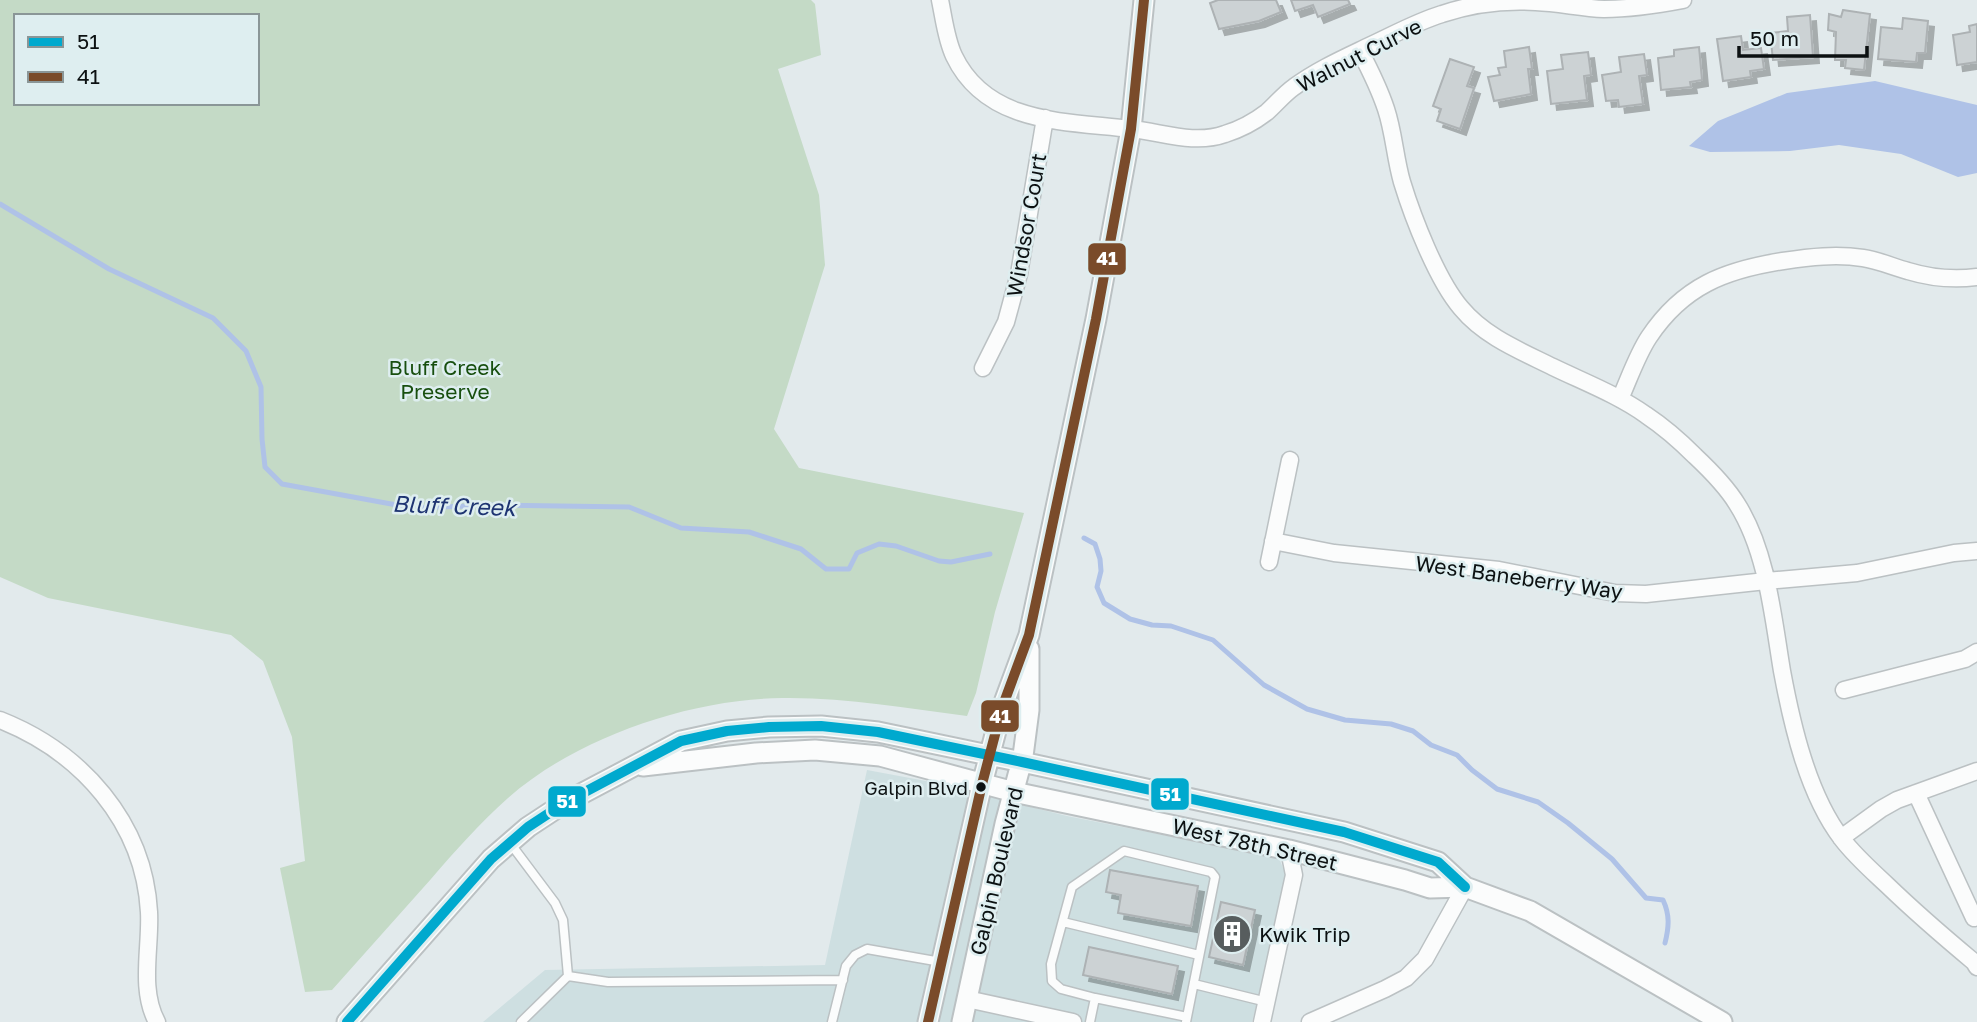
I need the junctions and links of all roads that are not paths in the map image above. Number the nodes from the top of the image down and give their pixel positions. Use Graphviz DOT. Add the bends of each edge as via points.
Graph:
graph roads {
  1 [pos="940,0"];
  2 [pos="1144,0"];
  3 [pos="1683,0"];
  4 [pos="1360,51"];
  5 [pos="1045,118"];
  6 [pos="1131,128"];
  7 [pos="1977,277"];
  8 [pos="984,368"];
  9 [pos="1620,400"];
  10 [pos="1290,460"];
  11 [pos="1273,541"];
  12 [pos="1977,551"];
  13 [pos="1269,562"];
  14 [pos="1766,581"];
  15 [pos="1029,635"];
  16 [pos="1977,653"];
  17 [pos="1844,690"];
  18 [pos="0,720"];
  19 [pos="990,755"];
  20 [pos="1022,762"];
  21 [pos="632,768"];
  22 [pos="1977,771"];
  23 [pos="982,784"];
  24 [pos="1014,792"];
  25 [pos="1916,793"];
  26 [pos="1841,838"];
  27 [pos="510,843"];
  28 [pos="1289,850"];
  29 [pos="1465,887"];
  30 [pos="1974,918"];
  31 [pos="1063,922"];
  32 [pos="1199,955"];
  33 [pos="941,962"];
  34 [pos="1977,967"];
  35 [pos="568,976"];
  36 [pos="843,980"];
  37 [pos="1194,984"];
  38 [pos="1096,998"];
  39 [pos="967,999"];
  40 [pos="1267,1002"];
  41 [pos="1035,1018"];
  42 [pos="1187,1019"];
  43 [pos="158,1022"];
  44 [pos="347,1022"];
  45 [pos="521,1022"];
  46 [pos="832,1022"];
  47 [pos="928,1022"];
  48 [pos="961,1022"];
  49 [pos="1073,1022"];
  50 [pos="1090,1022"];
  51 [pos="1262,1022"];
  52 [pos="1310,1022"];
  53 [pos="1722,1022"];
  1 -- 5 [label="street, Walnut Curve" via="953,54 977,88 1007,108"];
  2 -- 6 [label="street, Galpin Boulevard"];
  3 -- 4 [label="street, Walnut Curve" via="1603,9 1537,2 1481,5 1441,14"];
  4 -- 6 [label="street, Walnut Curve" via="1294,87 1246,126 1222,135 1177,137"];
  4 -- 9 [label="street" via="1386,109 1410,207 1461,308 1506,344"];
  5 -- 6 [label="street, Walnut Curve"];
  5 -- 8 [label="street, Windsor Court" via="1019,274 1006,322"];
  6 -- 15 [label="street, Galpin Boulevard"];
  7 -- 9 [label="street" via="1937,278 1843,255 1739,269 1689,293 1667,312 1648,339"];
  9 -- 14 [label="street" via="1673,435 1717,476 1738,505"];
  10 -- 11 [label="street"];
  11 -- 13 [label="street"];
  11 -- 14 [label="street, West Baneberry Way" via="1334,553 1499,570 1615,593"];
  12 -- 14 [label="street, West Baneberry Way" via="1857,573"];
  14 -- 26 [label="street" via="1790,715 1815,794"];
  15 -- 19 [label="street, Galpin Boulevard"];
  15 -- 20 [label="street, Galpin Boulevard" via="1029,710"];
  16 -- 17 [label="street"];
  18 -- 43 [label="street" via="77,766 100,789 123,825 147,894 149,992"];
  19 -- 20 [label="street, West 78th Street"];
  19 -- 21 [label="street, West 78th Street" via="878,732 769,727 681,741"];
  19 -- 23 [label="street, Galpin Boulevard"];
  20 -- 24 [label="street, Galpin Boulevard"];
  20 -- 29 [label="street, West 78th Street" via="1344,832 1438,862"];
  21 -- 23 [label="street, West 78th Street" via="815,750 880,756"];
  21 -- 27 [label="street, West 78th Street" via="566,802"];
  22 -- 25 [label="street"];
  23 -- 24 [label="street, West 78th Street"];
  23 -- 33 [label="street, Galpin Boulevard"];
  24 -- 28 [label="street, West 78th Street"];
  24 -- 39 [label="street, Galpin Boulevard"];
  25 -- 26 [label="street" via="1881,809"];
  25 -- 30 [label="street"];
  26 -- 34 [label="street"];
  27 -- 35 [label="lane" via="563,920"];
  27 -- 44 [label="street, West 78th Street"];
  28 -- 29 [label="street, West 78th Street" via="1430,888"];
  28 -- 40 [label="street" via="1294,875"];
  29 -- 52 [label="street" via="1425,958 1406,978"];
  29 -- 53 [label="street, West 78th Street" via="1530,911"];
  31 -- 32 [label="lane"];
  31 -- 32 [label="lane" via="1072,887 1124,851 1211,872 1215,877"];
  31 -- 38 [label="lane" via="1051,964 1052,981 1061,989"];
  32 -- 37 [label="lane"];
  33 -- 36 [label="lane" via="867,949 855,954"];
  33 -- 47 [label="street, Galpin Boulevard"];
  35 -- 36 [label="lane" via="608,982"];
  35 -- 45 [label="lane"];
  36 -- 46 [label="lane"];
  37 -- 40 [label="lane"];
  37 -- 42 [label="lane"];
  38 -- 42 [label="lane"];
  38 -- 50 [label="lane"];
  39 -- 41 [label="street"];
  39 -- 48 [label="street, Galpin Boulevard"];
  40 -- 51 [label="street"];
  41 -- 49 [label="street"];
}
